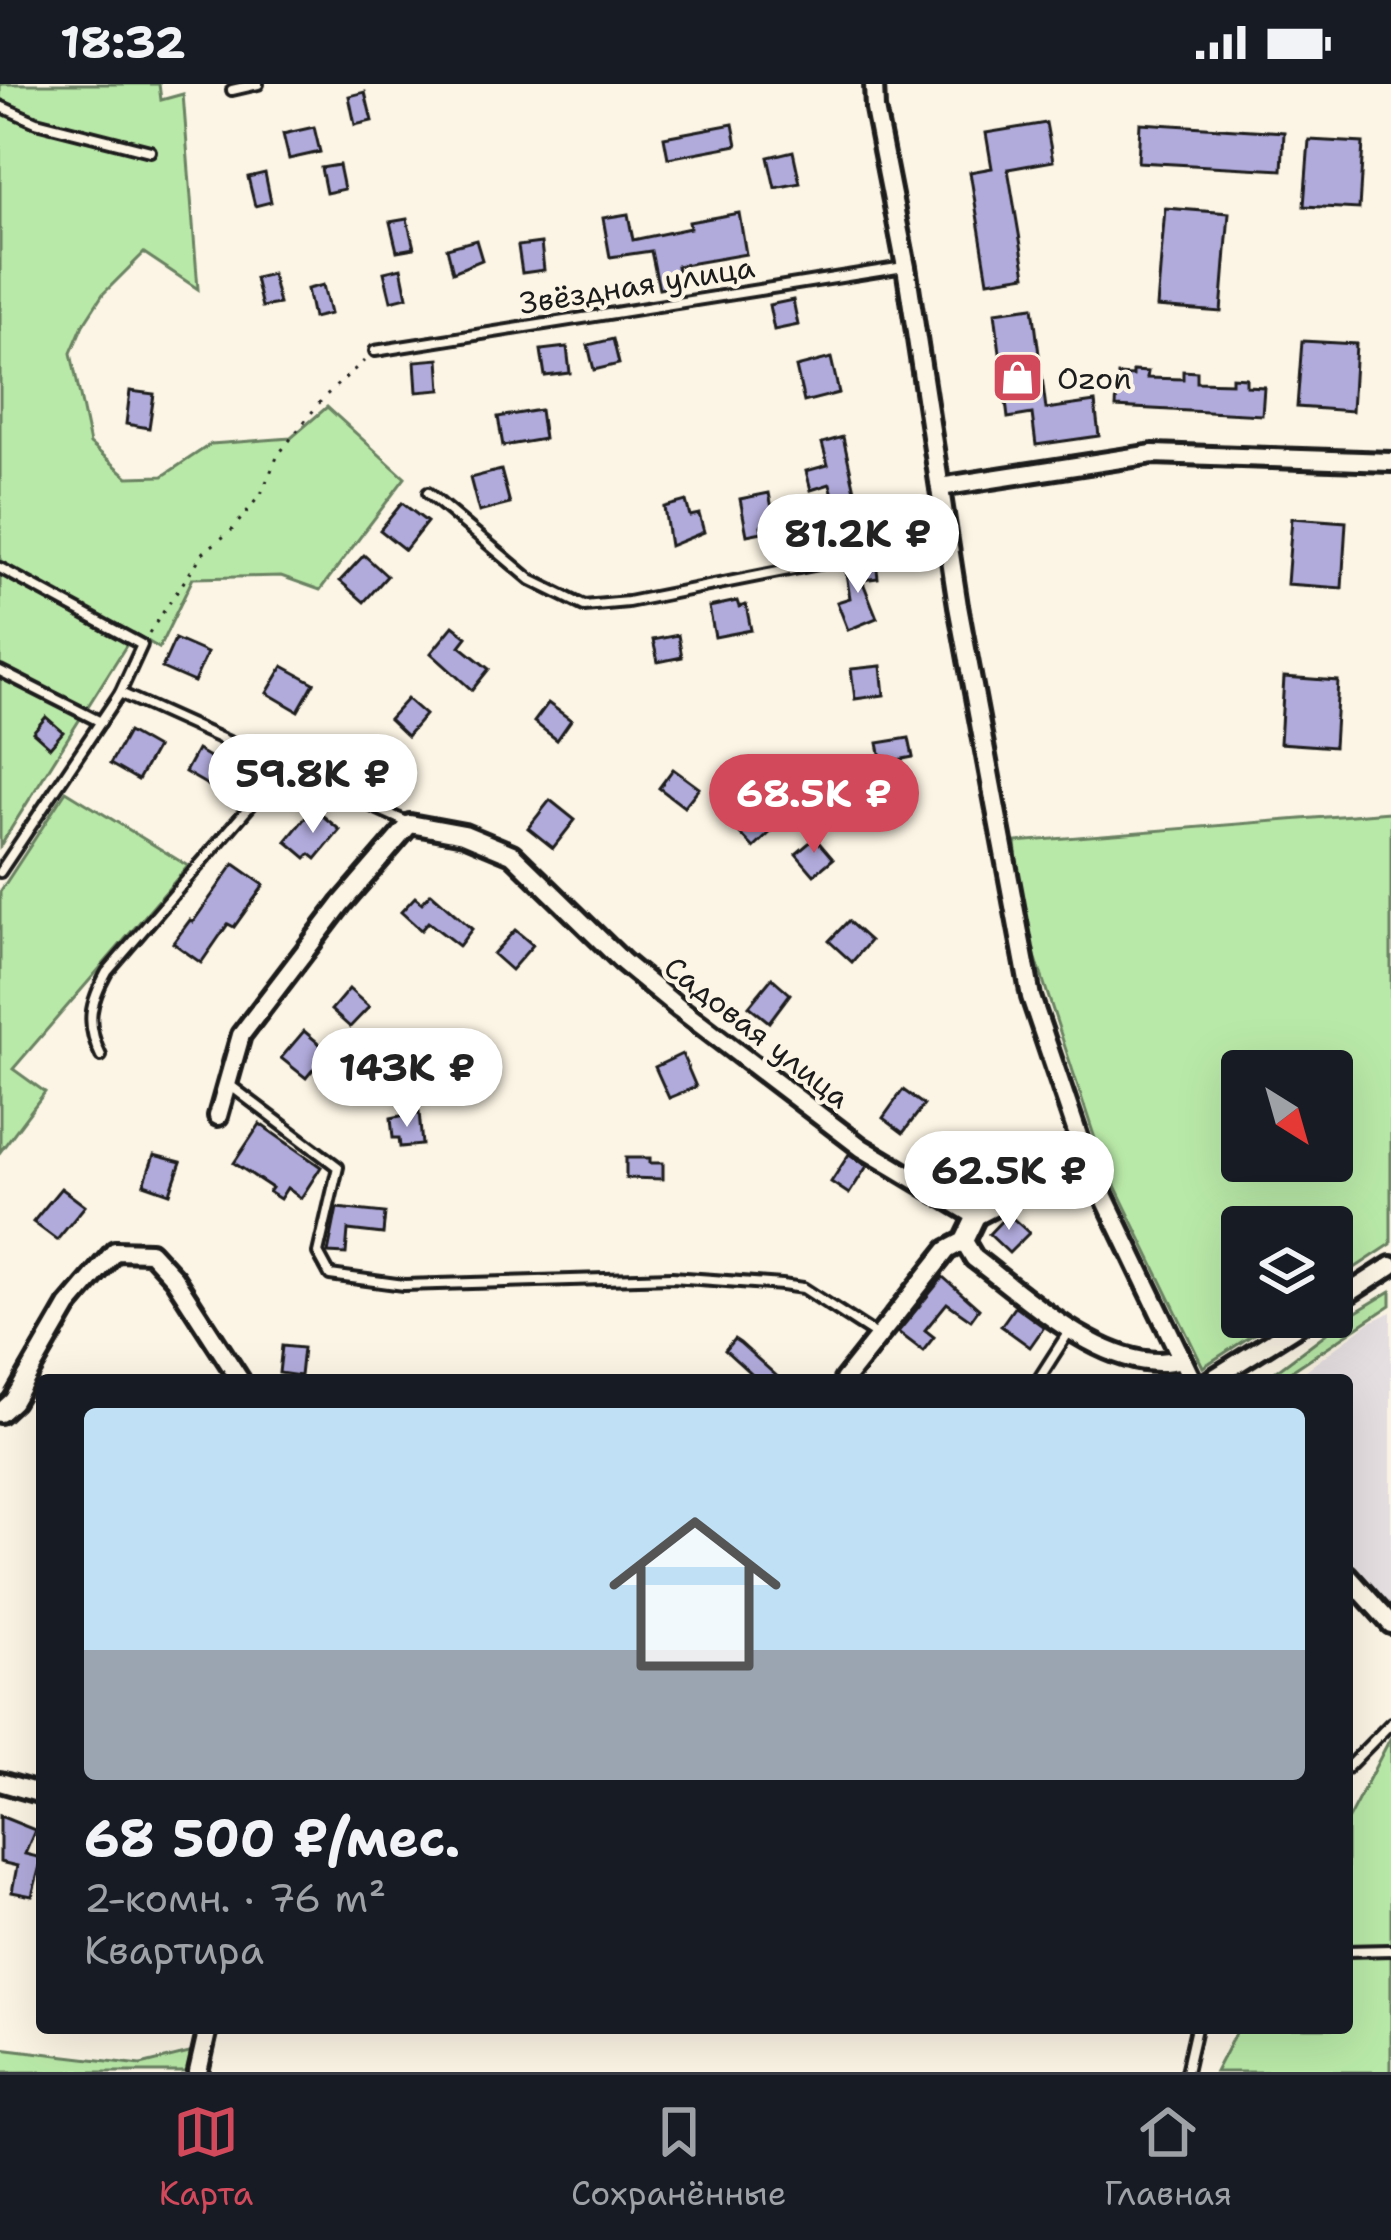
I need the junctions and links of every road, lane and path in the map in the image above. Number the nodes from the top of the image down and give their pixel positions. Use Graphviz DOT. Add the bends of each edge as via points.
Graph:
graph roads {
  1 [pos="257,84"];
  2 [pos="874,84"];
  3 [pos="232,90"];
  4 [pos="0,106"];
  5 [pos="150,151"];
  6 [pos="906,267"];
  7 [pos="375,351"];
  8 [pos="1391,462"];
  9 [pos="940,487"];
  10 [pos="428,493"];
  11 [pos="946,538"];
  12 [pos="0,568"];
  13 [pos="142,645"];
  14 [pos="0,671"];
  15 [pos="121,693"];
  16 [pos="101,722"];
  17 [pos="282,769"];
  18 [pos="410,824"];
  19 [pos="0,872"];
  20 [pos="101,1056"];
  21 [pos="227,1083"];
  22 [pos="218,1116"];
  23 [pos="1086,1159"];
  24 [pos="976,1216"];
  25 [pos="964,1241"];
  26 [pos="1391,1266"];
  27 [pos="1353,1290"];
  28 [pos="1071,1329"];
  29 [pos="877,1336"];
  30 [pos="1278,1338"];
  31 [pos="1180,1359"];
  32 [pos="236,1374"];
  33 [pos="848,1374"];
  34 [pos="1042,1374"];
  35 [pos="1189,1374"];
  36 [pos="1221,1374"];
  37 [pos="0,1413"];
  38 [pos="1353,1582"];
  39 [pos="1391,1624"];
  40 [pos="1391,1724"];
  41 [pos="1353,1762"];
  42 [pos="0,1782"];
  43 [pos="36,1792"];
  44 [pos="1391,1950"];
  45 [pos="1353,1951"];
  46 [pos="207,2034"];
  47 [pos="1195,2034"];
  48 [pos="198,2072"];
  49 [pos="1186,2072"];
  1 -- 3 [label="lane"];
  2 -- 6 [label="street"];
  4 -- 5 [label="lane"];
  6 -- 7 [label="lane, Звёздная улица"];
  6 -- 9 [label="street"];
  7 -- 13 [label="path" via="278,454 261,494 204,552"];
  8 -- 9 [label="street" via="1153,454"];
  9 -- 11 [label="street"];
  10 -- 11 [label="lane" via="531,580 584,606"];
  11 -- 23 [label="street" via="1030,997"];
  12 -- 13 [label="lane"];
  13 -- 15 [label="lane"];
  14 -- 16 [label="lane"];
  15 -- 16 [label="lane"];
  15 -- 17 [label="lane"];
  16 -- 19 [label="lane"];
  17 -- 18 [label="lane"];
  17 -- 20 [label="lane" via="107,972 90,1003"];
  18 -- 21 [label="street" via="241,1035"];
  18 -- 24 [label="street, Садовая улица" via="512,854 680,1009 862,1148"];
  21 -- 22 [label="street"];
  21 -- 29 [label="lane" via="338,1167 318,1253 330,1275 404,1285 672,1277 782,1285 803,1288"];
  23 -- 24 [label="street"];
  23 -- 31 [label="street"];
  24 -- 25 [label="street"];
  25 -- 28 [label="street" via="974,1258"];
  25 -- 29 [label="street" via="947,1250"];
  26 -- 27 [label="street"];
  28 -- 31 [label="street" via="1124,1357 1160,1365"];
  28 -- 34 [label="lane"];
  29 -- 33 [label="street"];
  30 -- 36 [label="street"];
  31 -- 35 [label="street"];
  32 -- 37 [label="street" via="150,1252 115,1251 68,1306"];
  38 -- 39 [label="street"];
  40 -- 41 [label="lane"];
  42 -- 43 [label="street"];
  44 -- 45 [label="lane"];
  46 -- 48 [label="street"];
  47 -- 49 [label="lane"];
}
